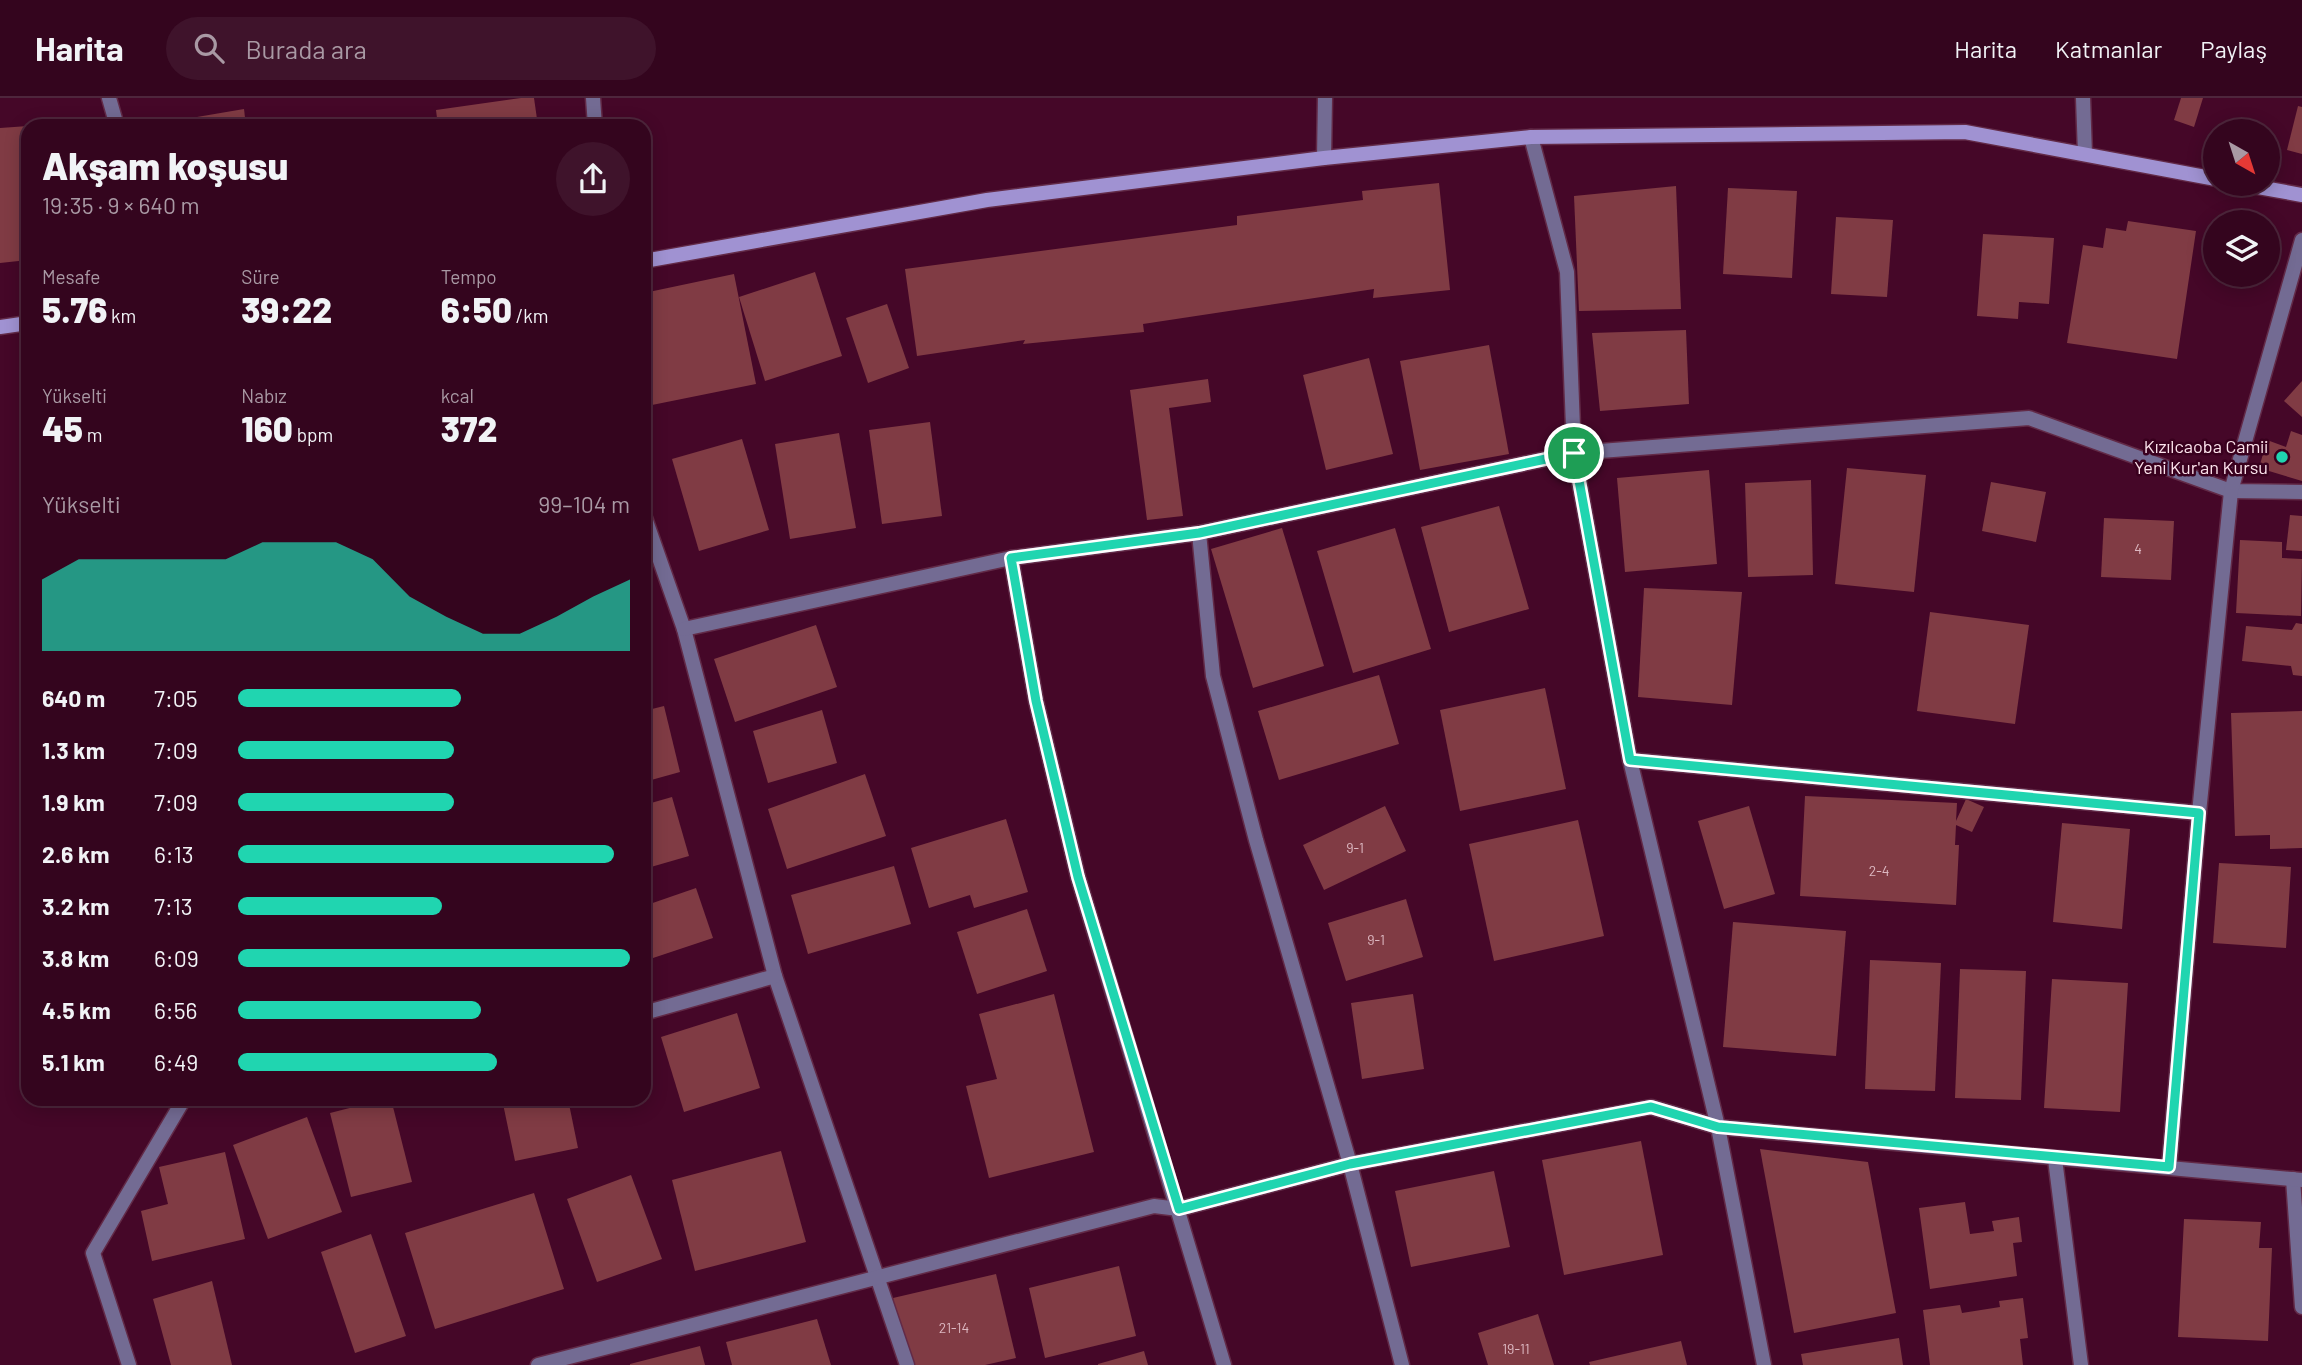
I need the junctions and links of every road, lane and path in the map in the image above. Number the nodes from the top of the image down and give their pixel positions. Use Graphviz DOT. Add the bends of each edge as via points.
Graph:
graph roads {
  1 [pos="109,98"];
  2 [pos="593,98"];
  3 [pos="1325,98"];
  4 [pos="2084,98"];
  5 [pos="115,119"];
  6 [pos="595,119"];
  7 [pos="1531,137"];
  8 [pos="2085,154"];
  9 [pos="1324,158"];
  10 [pos="2203,177"];
  11 [pos="2280,191"];
  12 [pos="2302,195"];
  13 [pos="2302,240"];
  14 [pos="651,260"];
  15 [pos="21,324"];
  16 [pos="0,327"];
  17 [pos="1574,453"];
  18 [pos="2231,491"];
  19 [pos="2302,492"];
  20 [pos="1199,533"];
  21 [pos="651,535"];
  22 [pos="1011,558"];
  23 [pos="684,629"];
  24 [pos="1630,760"];
  25 [pos="2199,813"];
  26 [pos="775,976"];
  27 [pos="651,1011"];
  28 [pos="180,1106"];
  29 [pos="1718,1127"];
  30 [pos="2055,1159"];
  31 [pos="1350,1164"];
  32 [pos="2169,1167"];
  33 [pos="2298,1179"];
  34 [pos="1179,1209"];
  35 [pos="878,1277"];
  36 [pos="2302,1307"];
  37 [pos="129,1365"];
  38 [pos="538,1365"];
  39 [pos="907,1365"];
  40 [pos="1224,1365"];
  41 [pos="1402,1365"];
  42 [pos="1764,1365"];
  43 [pos="2081,1365"];
  1 -- 5 [label="street"];
  2 -- 6 [label="street"];
  3 -- 9 [label="street"];
  4 -- 8 [label="street"];
  7 -- 8 [label="main road" via="1965,132"];
  7 -- 9 [label="main road"];
  7 -- 17 [label="street" via="1567,272"];
  8 -- 10 [label="main road"];
  9 -- 14 [label="main road" via="987,200"];
  11 -- 12 [label="main road"];
  13 -- 18 [label="street"];
  15 -- 16 [label="main road"];
  17 -- 18 [label="street" via="2029,418"];
  17 -- 20 [label="street"];
  17 -- 24 [label="street"];
  18 -- 19 [label="street"];
  18 -- 25 [label="street"];
  20 -- 22 [label="street"];
  20 -- 31 [label="street" via="1213,676"];
  21 -- 23 [label="street"];
  22 -- 23 [label="street"];
  22 -- 34 [label="street" via="1036,701 1078,877"];
  23 -- 26 [label="street"];
  24 -- 25 [label="street"];
  24 -- 29 [label="street"];
  25 -- 32 [label="street"];
  26 -- 27 [label="street"];
  26 -- 35 [label="street"];
  28 -- 37 [label="street" via="93,1253"];
  29 -- 30 [label="street"];
  29 -- 31 [label="street" via="1651,1107"];
  29 -- 42 [label="street"];
  30 -- 32 [label="street"];
  30 -- 43 [label="street"];
  31 -- 34 [label="street"];
  31 -- 41 [label="street"];
  32 -- 33 [label="street"];
  33 -- 36 [label="street"];
  34 -- 35 [label="street" via="1154,1206"];
  34 -- 40 [label="street"];
  35 -- 38 [label="street"];
  35 -- 39 [label="street"];
}
